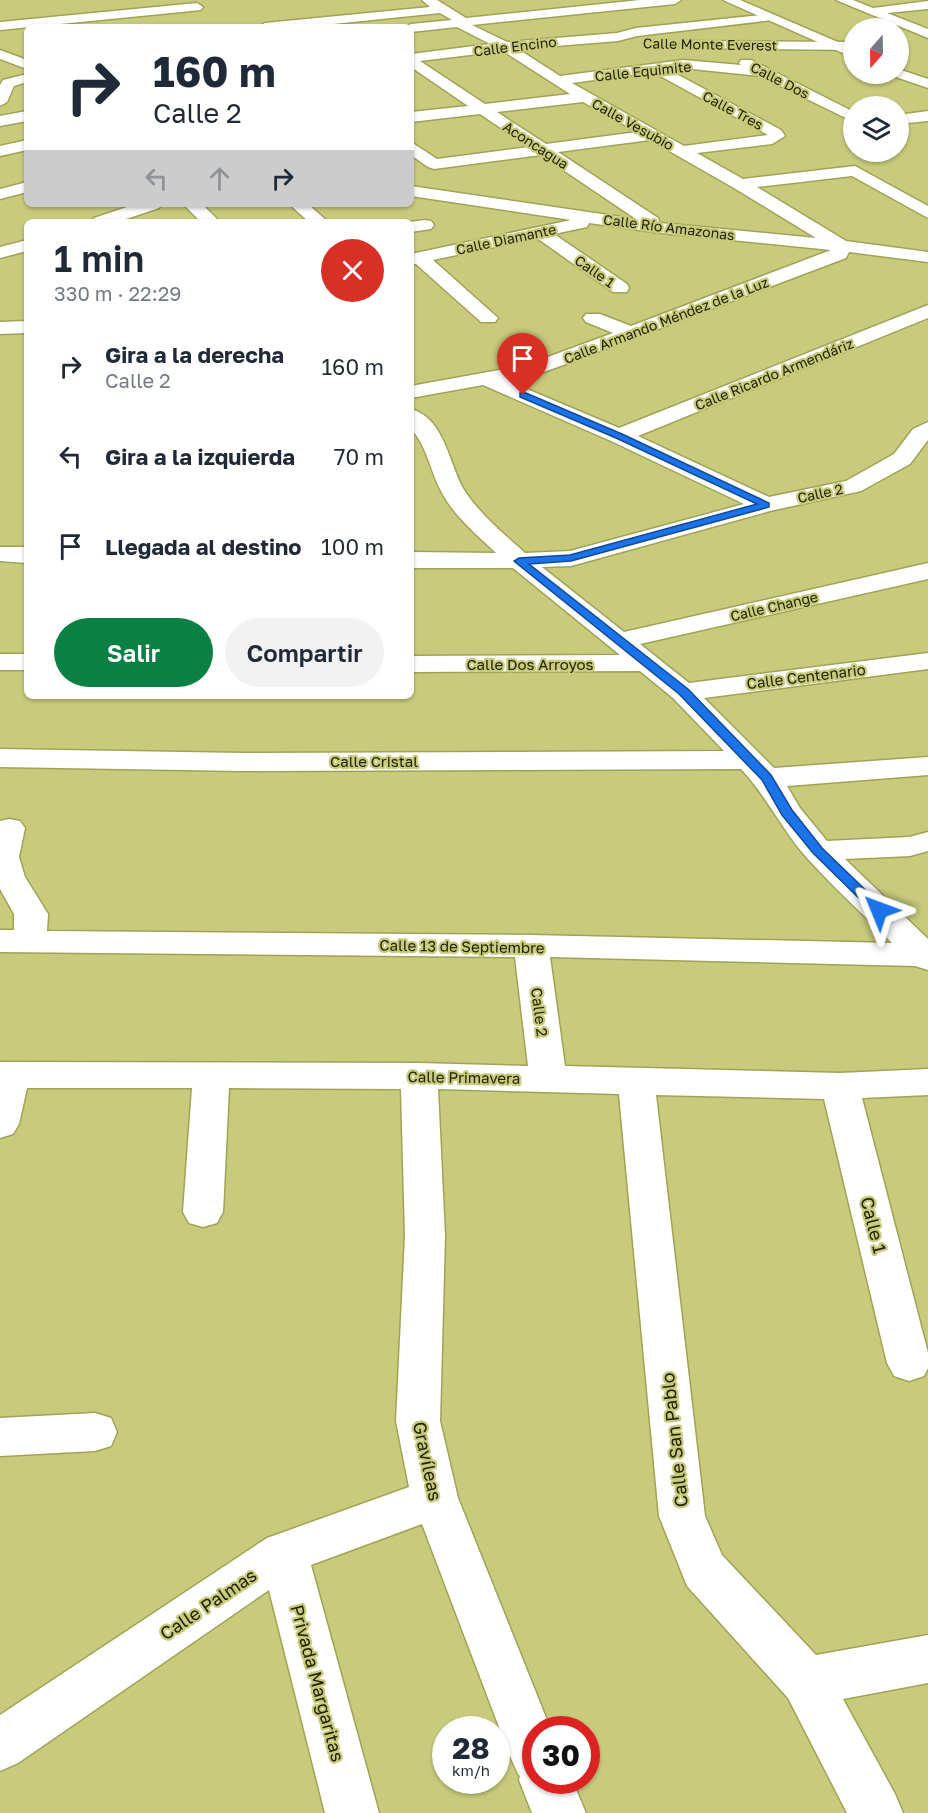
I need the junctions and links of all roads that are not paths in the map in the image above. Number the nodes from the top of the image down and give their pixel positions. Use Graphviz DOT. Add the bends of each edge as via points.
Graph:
graph roads {
  1 [pos="124,0"];
  2 [pos="428,0"];
  3 [pos="575,0"];
  4 [pos="675,0"];
  5 [pos="729,0"];
  6 [pos="842,0"];
  7 [pos="928,5"];
  8 [pos="197,7"];
  9 [pos="465,7"];
  10 [pos="444,9"];
  11 [pos="591,9"];
  12 [pos="296,11"];
  13 [pos="870,11"];
  14 [pos="137,13"];
  15 [pos="765,18"];
  16 [pos="462,23"];
  17 [pos="54,24"];
  18 [pos="150,24"];
  19 [pos="314,24"];
  20 [pos="323,24"];
  21 [pos="24,25"];
  22 [pos="0,26"];
  23 [pos="414,28"];
  24 [pos="928,34"];
  25 [pos="567,40"];
  26 [pos="619,40"];
  27 [pos="909,40"];
  28 [pos="653,44"];
  29 [pos="675,44"];
  30 [pos="706,45"];
  31 [pos="506,47"];
  32 [pos="836,47"];
  33 [pos="843,47"];
  34 [pos="843,50"];
  35 [pos="24,51"];
  36 [pos="0,53"];
  37 [pos="414,60"];
  38 [pos="414,62"];
  39 [pos="24,64"];
  40 [pos="655,68"];
  41 [pos="796,72"];
  42 [pos="769,74"];
  43 [pos="909,77"];
  44 [pos="24,79"];
  45 [pos="556,81"];
  46 [pos="927,84"];
  47 [pos="584,97"];
  48 [pos="0,102"];
  49 [pos="480,109"];
  50 [pos="843,112"];
  51 [pos="928,116"];
  52 [pos="24,117"];
  53 [pos="414,117"];
  54 [pos="909,119"];
  55 [pos="0,121"];
  56 [pos="653,135"];
  57 [pos="24,146"];
  58 [pos="414,149"];
  59 [pos="543,150"];
  60 [pos="0,151"];
  61 [pos="680,151"];
  62 [pos="740,184"];
  63 [pos="24,189"];
  64 [pos="414,191"];
  65 [pos="0,194"];
  66 [pos="144,207"];
  67 [pos="195,207"];
  68 [pos="302,207"];
  69 [pos="928,213"];
  70 [pos="109,219"];
  71 [pos="208,219"];
  72 [pos="316,219"];
  73 [pos="600,219"];
  74 [pos="661,228"];
  75 [pos="540,232"];
  76 [pos="24,246"];
  77 [pos="842,246"];
  78 [pos="928,248"];
  79 [pos="0,253"];
  80 [pos="908,254"];
  81 [pos="928,257"];
  82 [pos="415,258"];
  83 [pos="620,288"];
  84 [pos="928,311"];
  85 [pos="488,318"];
  86 [pos="593,318"];
  87 [pos="24,327"];
  88 [pos="0,328"];
  89 [pos="632,333"];
  90 [pos="484,378"];
  91 [pos="414,391"];
  92 [pos="414,419"];
  93 [pos="928,429"];
  94 [pos="619,436"];
  95 [pos="766,505"];
  96 [pos="0,554"];
  97 [pos="24,555"];
  98 [pos="414,560"];
  99 [pos="519,561"];
  100 [pos="928,571"];
  101 [pos="620,641"];
  102 [pos="928,661"];
  103 [pos="0,662"];
  104 [pos="24,662"];
  105 [pos="649,663"];
  106 [pos="414,664"];
  107 [pos="683,692"];
  108 [pos="0,758"];
  109 [pos="928,766"];
  110 [pos="758,769"];
  111 [pos="9,828"];
  112 [pos="928,841"];
  113 [pos="818,850"];
  114 [pos="15,941"];
  115 [pos="531,946"];
  116 [pos="926,957"];
  117 [pos="6,1075"];
  118 [pos="211,1075"];
  119 [pos="419,1076"];
  120 [pos="548,1078"];
  121 [pos="636,1080"];
  122 [pos="928,1082"];
  123 [pos="840,1086"];
  124 [pos="0,1124"];
  125 [pos="203,1212"];
  126 [pos="909,1363"];
  127 [pos="95,1432"];
  128 [pos="0,1437"];
  129 [pos="435,1498"];
  130 [pos="284,1553"];
  131 [pos="928,1659"];
  132 [pos="807,1681"];
  133 [pos="522,1720"];
  134 [pos="0,1746"];
  135 [pos="551,1794"];
  136 [pos="352,1813"];
  137 [pos="559,1813"];
  138 [pos="876,1813"];
  1 -- 14 [label="street"];
  2 -- 10 [label="street, Calle Vesubio"];
  3 -- 11 [label="street"];
  4 -- 11 [label="street"];
  5 -- 15 [label="street"];
  6 -- 13 [label="street"];
  7 -- 13 [label="street"];
  8 -- 14 [label="street"];
  9 -- 10 [label="street"];
  10 -- 16 [label="street, Calle Vesubio"];
  10 -- 20 [label="street"];
  11 -- 16 [label="street"];
  12 -- 19 [label="street"];
  13 -- 24 [label="street"];
  14 -- 17 [label="street"];
  14 -- 18 [label="street"];
  15 -- 26 [label="street" via="636,32"];
  15 -- 32 [label="street"];
  16 -- 23 [label="street"];
  16 -- 31 [label="street, Calle Vesubio"];
  21 -- 22 [label="street"];
  24 -- 27 [label="street"];
  25 -- 26 [label="street, Calle Monte Everest"];
  25 -- 31 [label="street, Calle Encino"];
  26 -- 28 [label="street, Calle Monte Everest"];
  29 -- 30 [label="street, Calle Monte Everest"];
  30 -- 32 [label="street, Calle Monte Everest"];
  30 -- 42 [label="street, Calle Dos"];
  31 -- 37 [label="street, Calle Encino"];
  31 -- 45 [label="street, Calle Vesubio"];
  32 -- 33 [label="street, Calle Monte Everest"];
  32 -- 34 [label="street"];
  35 -- 36 [label="street"];
  36 -- 39 [label="street"];
  38 -- 49 [label="street, Aconcagua"];
  40 -- 42 [label="street, Calle Equimite" via="698,64"];
  40 -- 45 [label="street, Calle Equimite"];
  40 -- 61 [label="street, Calle Tres" via="777,136"];
  41 -- 42 [label="street, Calle Equimite"];
  42 -- 50 [label="street, Calle Dos"];
  43 -- 46 [label="street"];
  44 -- 48 [label="street" via="8,82"];
  45 -- 47 [label="street, Calle Vesubio"];
  47 -- 49 [label="street"];
  47 -- 56 [label="street, Calle Vesubio"];
  49 -- 53 [label="street"];
  49 -- 59 [label="street, Aconcagua"];
  51 -- 54 [label="street"];
  52 -- 55 [label="street"];
  56 -- 59 [label="street"];
  56 -- 61 [label="street, Calle Vesubio"];
  57 -- 60 [label="street"];
  58 -- 59 [label="street" via="434,164"];
  59 -- 74 [label="street, Aconcagua"];
  61 -- 62 [label="street, Calle Vesubio"];
  62 -- 69 [label="street" via="855,171"];
  62 -- 77 [label="street, Calle Vesubio"];
  63 -- 65 [label="street"];
  64 -- 73 [label="street, Calle Río Amazonas"];
  66 -- 70 [label="street"];
  67 -- 71 [label="street"];
  68 -- 72 [label="street"];
  73 -- 74 [label="street, Calle Río Amazonas"];
  73 -- 75 [label="street, Calle Diamante"];
  74 -- 77 [label="street, Calle Río Amazonas"];
  75 -- 82 [label="street, Calle Diamante"];
  75 -- 83 [label="street, Calle 1"];
  76 -- 79 [label="street"];
  77 -- 80 [label="street, Calle Río Amazonas"];
  77 -- 89 [label="street, Calle Armando Méndez de la Luz" via="840,254"];
  78 -- 80 [label="street"];
  80 -- 81 [label="street, Calle Río Amazonas"];
  82 -- 85 [label="street"];
  84 -- 94 [label="street, Calle Ricardo Armendáriz"];
  86 -- 89 [label="street"];
  87 -- 88 [label="street"];
  89 -- 90 [label="street, Calle Armando Méndez de la Luz" via="531,370"];
  90 -- 91 [label="street, Calle Armando Méndez de la Luz"];
  90 -- 94 [label="street"];
  92 -- 99 [label="street" via="431,437 453,492 474,519"];
  93 -- 95 [label="street, Calle 2" via="902,459 853,486"];
  94 -- 95 [label="street"];
  95 -- 99 [label="street, Calle 2" via="571,558"];
  96 -- 97 [label="street"];
  98 -- 99 [label="street, Calle 2"];
  99 -- 101 [label="street"];
  100 -- 101 [label="street, Calle Change"];
  101 -- 105 [label="street"];
  102 -- 107 [label="street, Calle Centenario"];
  103 -- 104 [label="street"];
  105 -- 106 [label="street, Calle Dos Arroyos"];
  105 -- 107 [label="street"];
  107 -- 110 [label="street"];
  108 -- 110 [label="street, Calle Cristal"];
  109 -- 110 [label="street, Calle Cristal"];
  110 -- 113 [label="street"];
  111 -- 114 [label="street" via="3,856 9,877 31,914"];
  112 -- 113 [label="street" via="910,846"];
  113 -- 116 [label="street"];
  114 -- 115 [label="street, Calle 13 de Septiembre"];
  115 -- 116 [label="street, Calle 13 de Septiembre"];
  115 -- 120 [label="street, Calle 2"];
  117 -- 118 [label="street, Calle Primavera"];
  117 -- 124 [label="street"];
  118 -- 119 [label="street, Calle Primavera"];
  118 -- 125 [label="street"];
  119 -- 120 [label="street, Calle Primavera"];
  119 -- 129 [label="street, Gravíleas" via="425,1236 418,1421"];
  120 -- 121 [label="street, Calle Primavera"];
  121 -- 123 [label="street, Calle Primavera"];
  121 -- 132 [label="street, Calle San Pablo" via="682,1516 704,1570"];
  122 -- 123 [label="street, Calle Primavera"];
  123 -- 126 [label="street, Calle 1"];
  127 -- 128 [label="street"];
  129 -- 130 [label="street, Calle Palmas"];
  129 -- 133 [label="street, Gravíleas"];
  130 -- 134 [label="street, Calle Palmas"];
  130 -- 136 [label="street, Privada Margaritas"];
  131 -- 132 [label="street"];
  132 -- 138 [label="street, Calle San Pablo"];
  135 -- 137 [label="street"];
}
